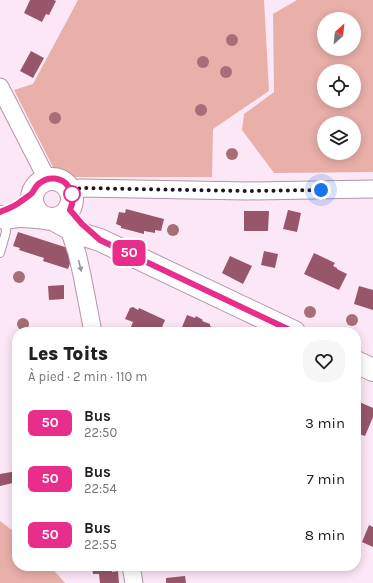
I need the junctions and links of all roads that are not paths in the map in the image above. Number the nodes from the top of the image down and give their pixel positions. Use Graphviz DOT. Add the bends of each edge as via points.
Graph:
graph roads {
  1 [pos="0,87"];
  2 [pos="40,186"];
  3 [pos="373,189"];
  4 [pos="62,214"];
  5 [pos="2,216"];
  6 [pos="0,253"];
  7 [pos="93,327"];
  8 [pos="283,327"];
  9 [pos="361,364"];
  10 [pos="373,370"];
  11 [pos="132,571"];
  12 [pos="134,583"];
  1 -- 2 [label="street"];
  2 -- 4 [label="main road" via="32,198 36,211 40,216"];
  2 -- 4 [label="main road" via="54,178 66,184"];
  2 -- 5 [label="main road"];
  3 -- 4 [label="street" via="247,191 80,188"];
  4 -- 5 [label="main road" via="33,217"];
  4 -- 7 [label="street, one-way" via="76,253"];
  4 -- 8 [label="main road" via="82,224 100,240"];
  5 -- 6 [label="lane" via="6,232"];
  9 -- 10 [label="main road"];
  11 -- 12 [label="street"];
}
